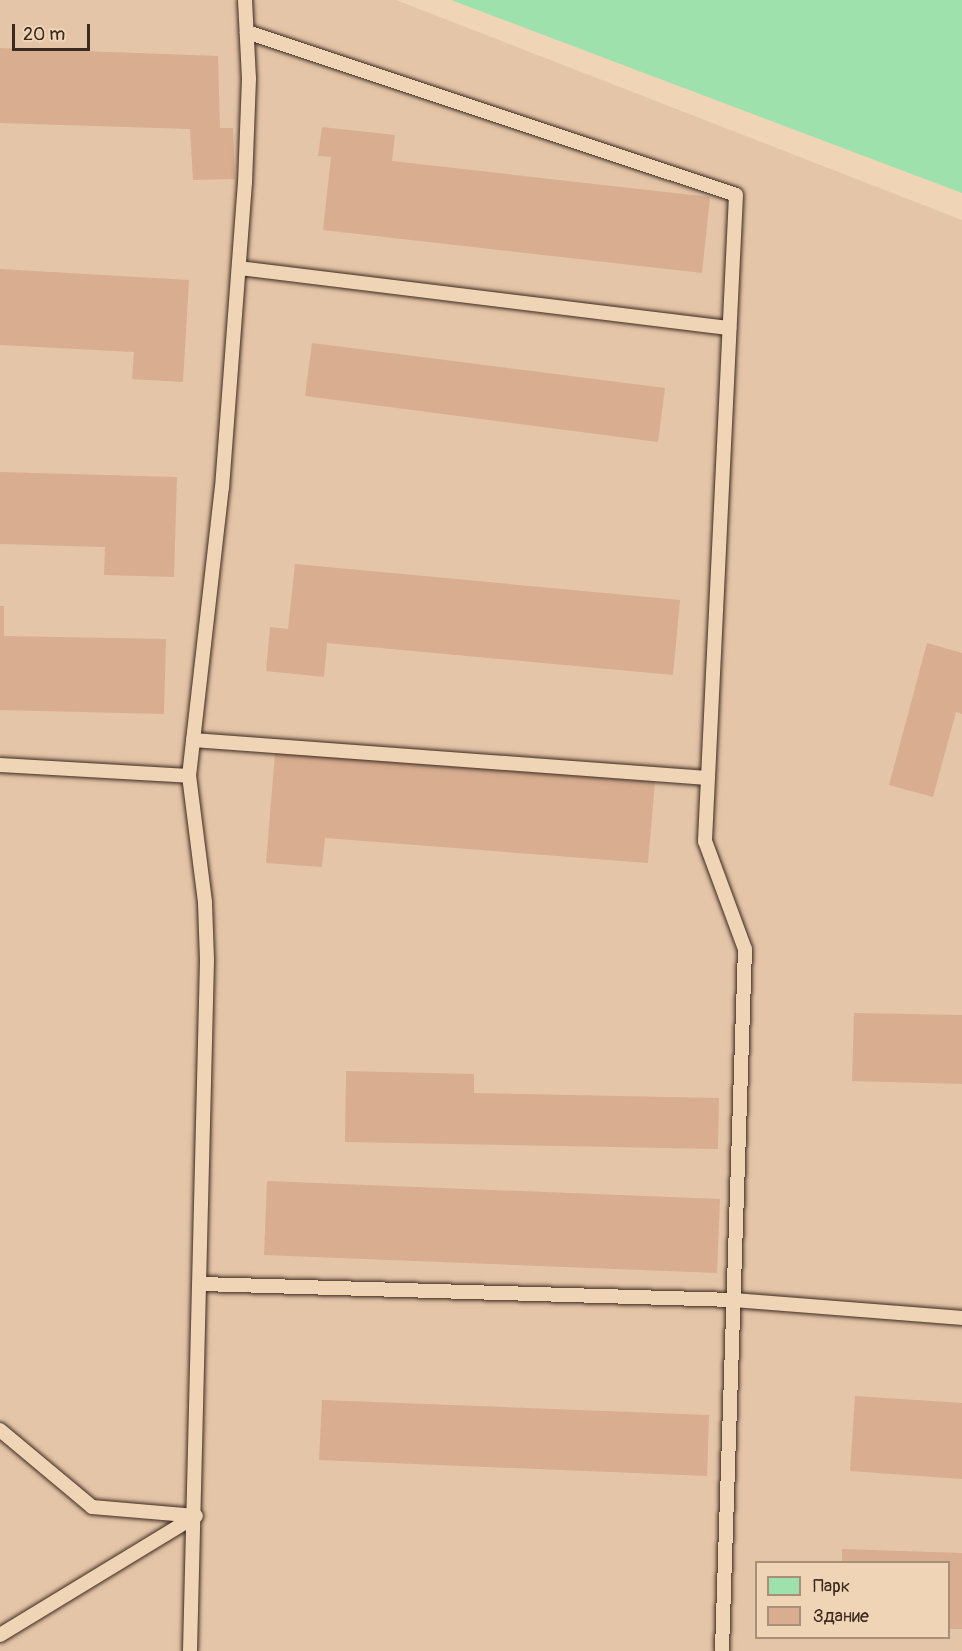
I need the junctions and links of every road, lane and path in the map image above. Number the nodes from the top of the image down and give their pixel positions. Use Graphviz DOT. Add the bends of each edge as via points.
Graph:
graph roads {
  1 [pos="245,0"];
  2 [pos="247,32"];
  3 [pos="239,268"];
  4 [pos="729,328"];
  5 [pos="194,740"];
  6 [pos="0,765"];
  7 [pos="189,776"];
  8 [pos="708,778"];
  9 [pos="201,1284"];
  10 [pos="734,1300"];
  11 [pos="962,1318"];
  12 [pos="0,1430"];
  13 [pos="196,1515"];
  14 [pos="0,1635"];
  15 [pos="190,1651"];
  16 [pos="722,1651"];
  1 -- 2 [label="lane"];
  2 -- 3 [label="lane" via="249,79"];
  2 -- 4 [label="lane" via="736,195"];
  3 -- 4 [label="lane"];
  3 -- 5 [label="lane" via="222,488"];
  4 -- 8 [label="lane"];
  5 -- 7 [label="lane"];
  5 -- 8 [label="lane"];
  6 -- 7 [label="lane"];
  7 -- 9 [label="lane" via="207,948"];
  8 -- 10 [label="lane" via="705,841 745,949"];
  9 -- 10 [label="lane"];
  9 -- 13 [label="lane"];
  10 -- 11 [label="lane"];
  10 -- 16 [label="lane"];
  12 -- 13 [label="lane" via="92,1507"];
  13 -- 14 [label="lane"];
  13 -- 15 [label="lane"];
}
